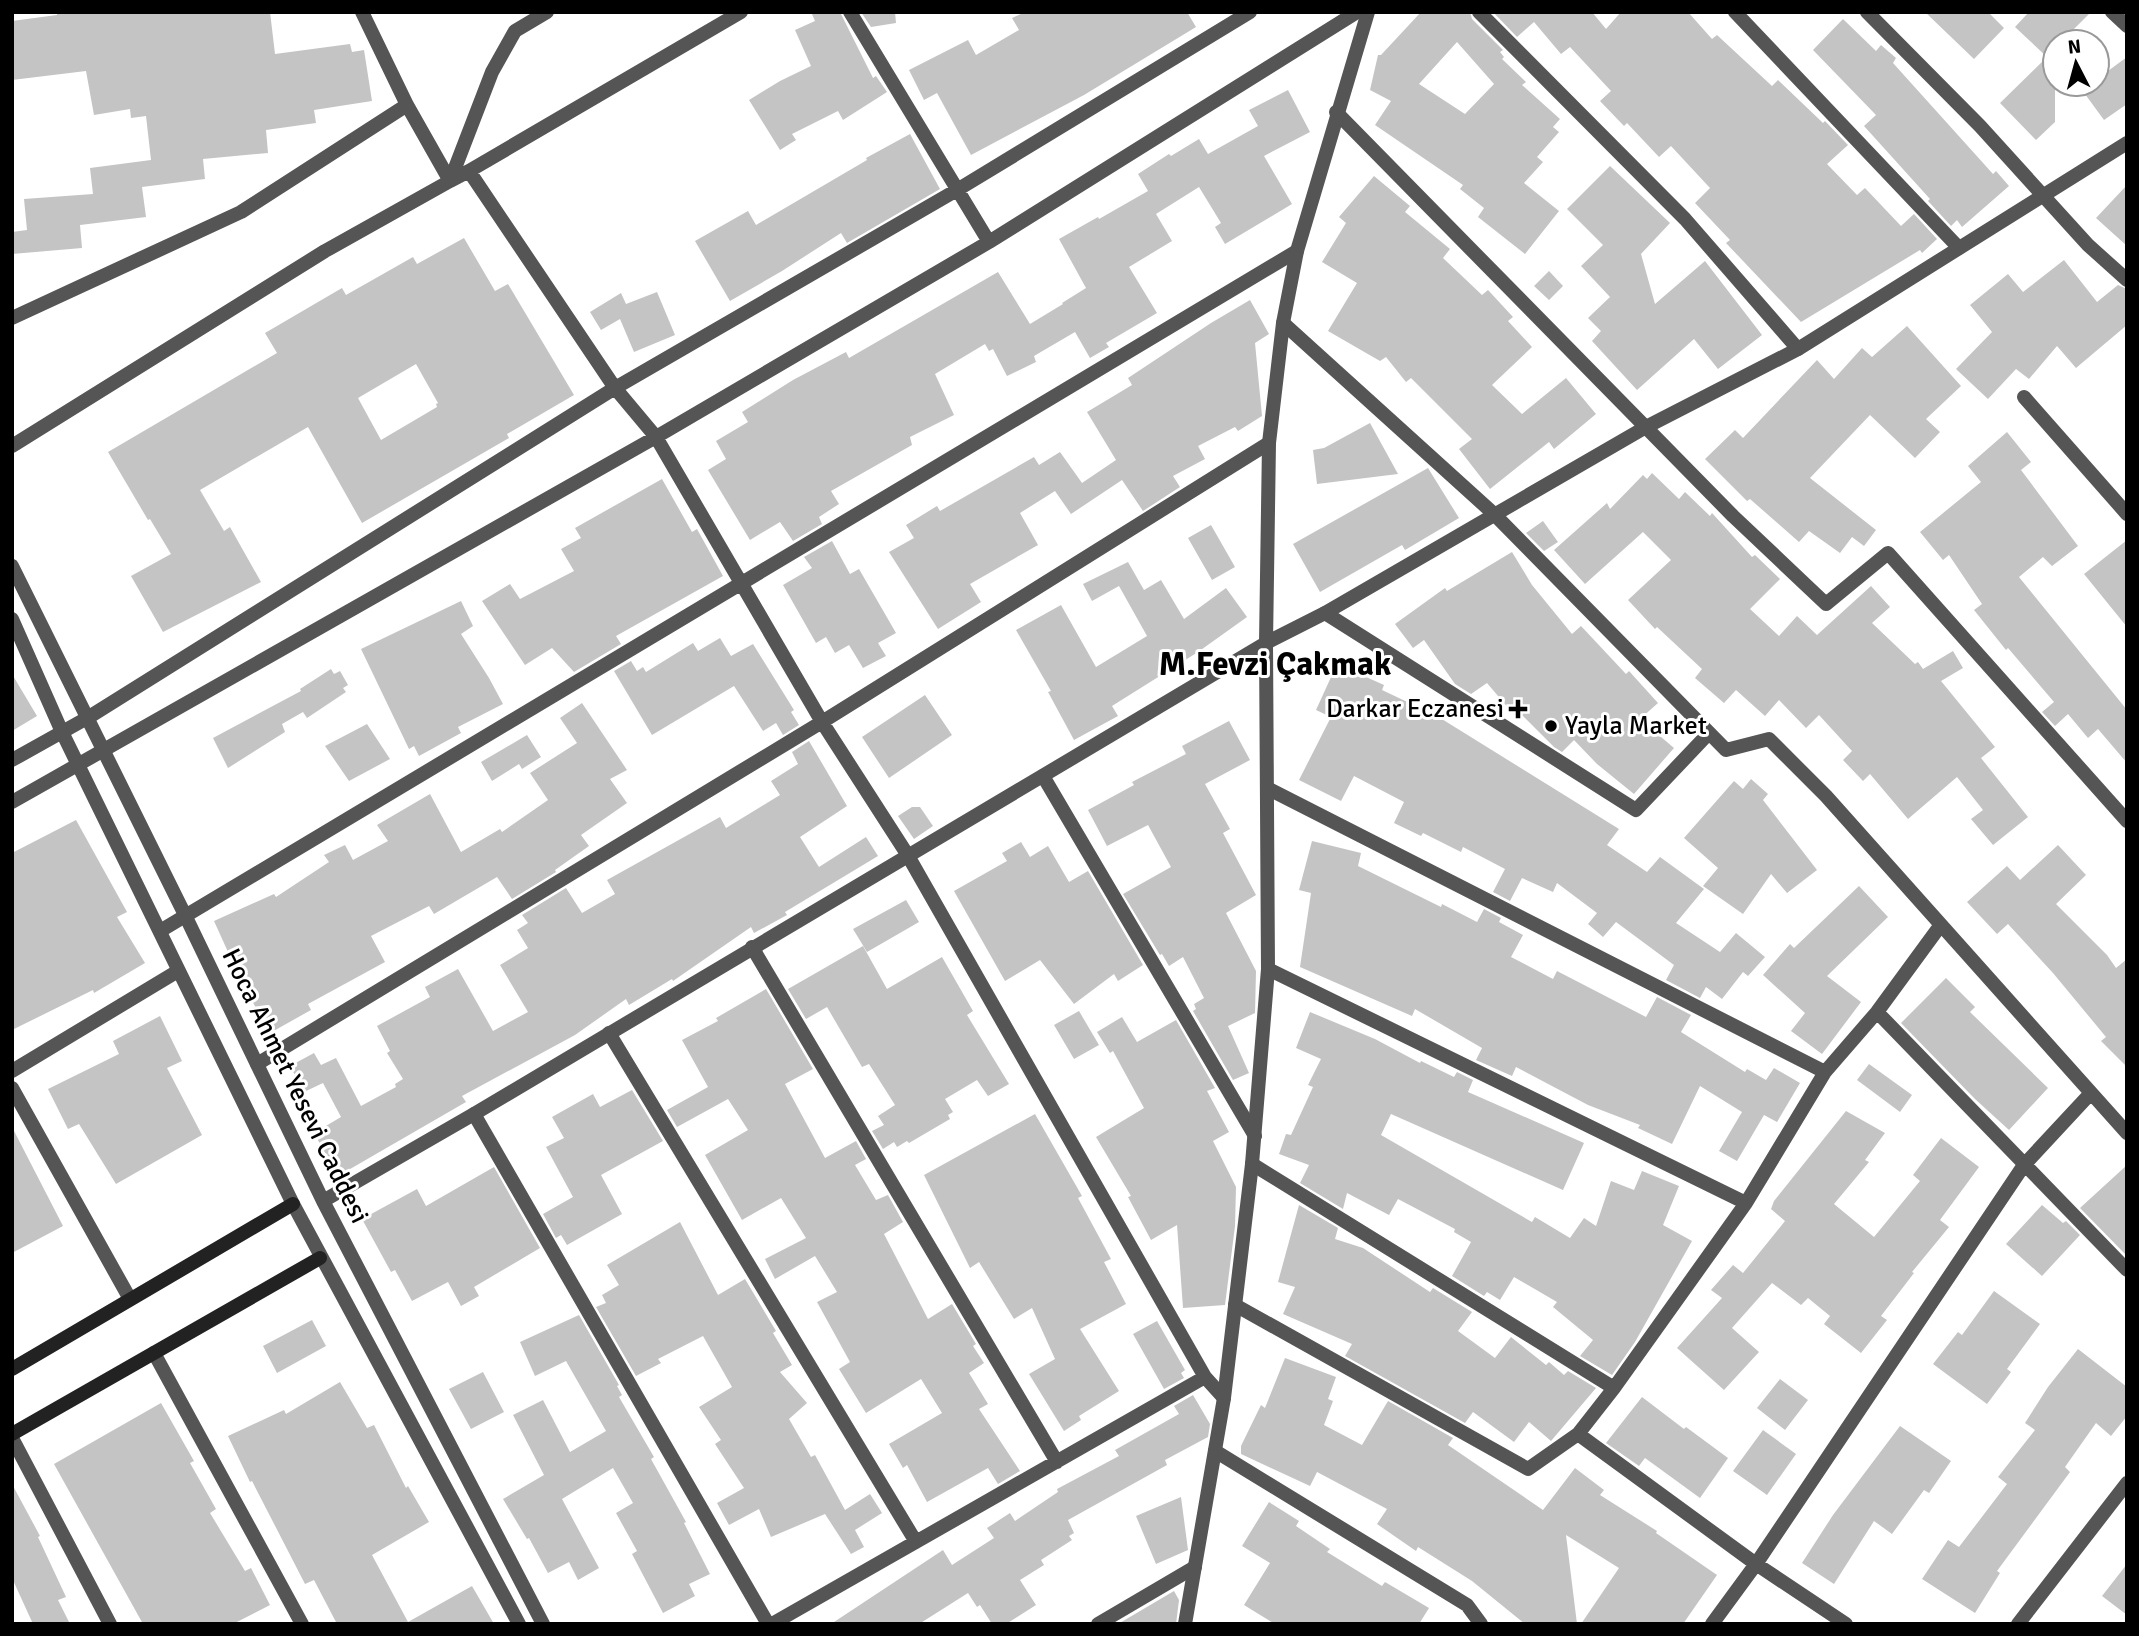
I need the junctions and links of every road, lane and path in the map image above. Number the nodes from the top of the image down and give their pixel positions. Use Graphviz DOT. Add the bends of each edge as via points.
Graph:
graph roads {
  1 [pos="362,12"];
  2 [pos="547,12"];
  3 [pos="741,12"];
  4 [pos="850,12"];
  5 [pos="1250,12"];
  6 [pos="1357,12"];
  7 [pos="1368,12"];
  8 [pos="1479,12"];
  9 [pos="1735,12"];
  10 [pos="1867,12"];
  11 [pos="2112,12"];
  12 [pos="2127,26"];
  13 [pos="407,105"];
  14 [pos="1336,113"];
  15 [pos="2127,143"];
  16 [pos="469,171"];
  17 [pos="450,181"];
  18 [pos="957,190"];
  19 [pos="2041,196"];
  20 [pos="989,242"];
  21 [pos="1959,248"];
  22 [pos="1297,251"];
  23 [pos="2127,280"];
  24 [pos="12,318"];
  25 [pos="1283,323"];
  26 [pos="1798,349"];
  27 [pos="615,388"];
  28 [pos="2024,397"];
  29 [pos="1646,427"];
  30 [pos="656,437"];
  31 [pos="1269,443"];
  32 [pos="12,446"];
  33 [pos="1494,514"];
  34 [pos="2127,514"];
  35 [pos="12,566"];
  36 [pos="740,582"];
  37 [pos="1325,613"];
  38 [pos="12,619"];
  39 [pos="1266,643"];
  40 [pos="89,718"];
  41 [pos="821,722"];
  42 [pos="62,732"];
  43 [pos="1709,733"];
  44 [pos="105,750"];
  45 [pos="12,760"];
  46 [pos="78,764"];
  47 [pos="1043,776"];
  48 [pos="1267,788"];
  49 [pos="12,802"];
  50 [pos="2127,821"];
  51 [pos="907,854"];
  52 [pos="185,915"];
  53 [pos="1940,926"];
  54 [pos="160,931"];
  55 [pos="752,947"];
  56 [pos="1268,969"];
  57 [pos="178,971"];
  58 [pos="1877,1012"];
  59 [pos="609,1033"];
  60 [pos="257,1064"];
  61 [pos="12,1071"];
  62 [pos="1825,1072"];
  63 [pos="12,1088"];
  64 [pos="2090,1094"];
  65 [pos="474,1114"];
  66 [pos="2127,1133"];
  67 [pos="1255,1136"];
  68 [pos="1252,1164"];
  69 [pos="2024,1165"];
  70 [pos="323,1201"];
  71 [pos="1746,1203"];
  72 [pos="293,1204"];
  73 [pos="320,1258"];
  74 [pos="2127,1270"];
  75 [pos="130,1299"];
  76 [pos="1235,1305"];
  77 [pos="154,1353"];
  78 [pos="12,1369"];
  79 [pos="1205,1377"];
  80 [pos="1614,1388"];
  81 [pos="1224,1398"];
  82 [pos="1578,1434"];
  83 [pos="12,1436"];
  84 [pos="1215,1451"];
  85 [pos="1057,1462"];
  86 [pos="2127,1483"];
  87 [pos="916,1542"];
  88 [pos="1756,1563"];
  89 [pos="1195,1567"];
  90 [pos="1188,1622"];
  91 [pos="110,1624"];
  92 [pos="302,1624"];
  93 [pos="519,1624"];
  94 [pos="543,1624"];
  95 [pos="770,1624"];
  96 [pos="1098,1624"];
  97 [pos="1481,1624"];
  98 [pos="1712,1624"];
  99 [pos="1846,1624"];
  100 [pos="2018,1624"];
  1 -- 13 [label="street"];
  2 -- 17 [label="street" via="515,31 492,72"];
  3 -- 16 [label="street"];
  4 -- 18 [label="street"];
  5 -- 18 [label="street"];
  6 -- 20 [label="street"];
  7 -- 14 [label="street"];
  8 -- 26 [label="street" via="1685,219"];
  9 -- 21 [label="street"];
  10 -- 19 [label="street" via="1980,126"];
  11 -- 12 [label="street"];
  13 -- 17 [label="street"];
  13 -- 24 [label="street" via="241,212"];
  14 -- 22 [label="street"];
  14 -- 29 [label="street"];
  15 -- 19 [label="street"];
  16 -- 17 [label="street"];
  16 -- 27 [label="street"];
  17 -- 32 [label="street" via="325,251"];
  18 -- 20 [label="street"];
  18 -- 27 [label="street"];
  19 -- 21 [label="street"];
  19 -- 23 [label="street"];
  20 -- 30 [label="street"];
  21 -- 26 [label="street"];
  22 -- 25 [label="street"];
  22 -- 36 [label="street"];
  25 -- 31 [label="street"];
  25 -- 33 [label="street"];
  26 -- 29 [label="street"];
  27 -- 30 [label="street"];
  27 -- 40 [label="street"];
  28 -- 34 [label="street"];
  29 -- 33 [label="street"];
  29 -- 50 [label="street" via="1826,604 1888,554"];
  30 -- 36 [label="street"];
  30 -- 44 [label="street"];
  31 -- 39 [label="street"];
  31 -- 41 [label="street"];
  33 -- 37 [label="street"];
  33 -- 43 [label="street"];
  35 -- 40 [label="street, Hoca Ahmet Yesevi Caddesi"];
  36 -- 41 [label="street"];
  36 -- 52 [label="street"];
  37 -- 39 [label="street"];
  37 -- 43 [label="street" via="1636,810"];
  38 -- 42 [label="street, Hoca Ahmet Yesevi Caddesi"];
  39 -- 47 [label="street"];
  39 -- 48 [label="street"];
  40 -- 42 [label="street"];
  40 -- 44 [label="street, Hoca Ahmet Yesevi Caddesi"];
  41 -- 51 [label="street"];
  41 -- 60 [label="street"];
  42 -- 45 [label="street"];
  42 -- 46 [label="street, Hoca Ahmet Yesevi Caddesi"];
  43 -- 53 [label="street" via="1726,750 1769,739 1826,796"];
  44 -- 46 [label="street"];
  44 -- 52 [label="street, Hoca Ahmet Yesevi Caddesi"];
  46 -- 49 [label="street"];
  46 -- 54 [label="street, Hoca Ahmet Yesevi Caddesi"];
  47 -- 51 [label="street"];
  47 -- 67 [label="street"];
  48 -- 56 [label="street"];
  48 -- 62 [label="street"];
  51 -- 55 [label="street"];
  51 -- 79 [label="street"];
  52 -- 54 [label="street"];
  52 -- 60 [label="street, Hoca Ahmet Yesevi Caddesi"];
  53 -- 58 [label="street"];
  53 -- 64 [label="street"];
  54 -- 57 [label="street, Hoca Ahmet Yesevi Caddesi"];
  55 -- 59 [label="street"];
  55 -- 85 [label="street"];
  56 -- 67 [label="street"];
  56 -- 71 [label="street"];
  57 -- 61 [label="street"];
  57 -- 72 [label="street, Hoca Ahmet Yesevi Caddesi"];
  58 -- 62 [label="street"];
  58 -- 69 [label="street"];
  59 -- 65 [label="street"];
  59 -- 87 [label="street"];
  60 -- 70 [label="street, Hoca Ahmet Yesevi Caddesi"];
  62 -- 71 [label="street"];
  63 -- 75 [label="street"];
  64 -- 66 [label="street"];
  64 -- 69 [label="street"];
  65 -- 70 [label="street"];
  65 -- 95 [label="street"];
  67 -- 68 [label="street"];
  68 -- 76 [label="street"];
  68 -- 80 [label="street"];
  69 -- 74 [label="street"];
  69 -- 88 [label="street"];
  70 -- 94 [label="street, Hoca Ahmet Yesevi Caddesi"];
  71 -- 80 [label="street"];
  72 -- 73 [label="street, Hoca Ahmet Yesevi Caddesi"];
  72 -- 75 [label="main road"];
  73 -- 77 [label="main road"];
  73 -- 93 [label="street, Hoca Ahmet Yesevi Caddesi"];
  75 -- 78 [label="main road"];
  76 -- 81 [label="street"];
  76 -- 82 [label="street" via="1528,1469"];
  77 -- 83 [label="main road"];
  77 -- 92 [label="street"];
  79 -- 81 [label="street"];
  79 -- 85 [label="street"];
  80 -- 82 [label="street"];
  81 -- 84 [label="street"];
  82 -- 88 [label="street"];
  83 -- 91 [label="street"];
  84 -- 89 [label="street"];
  84 -- 97 [label="street" via="1467,1605"];
  85 -- 87 [label="street"];
  86 -- 100 [label="street"];
  87 -- 95 [label="street"];
  88 -- 98 [label="street"];
  88 -- 99 [label="street"];
  89 -- 90 [label="street"];
  89 -- 96 [label="street"];
}
